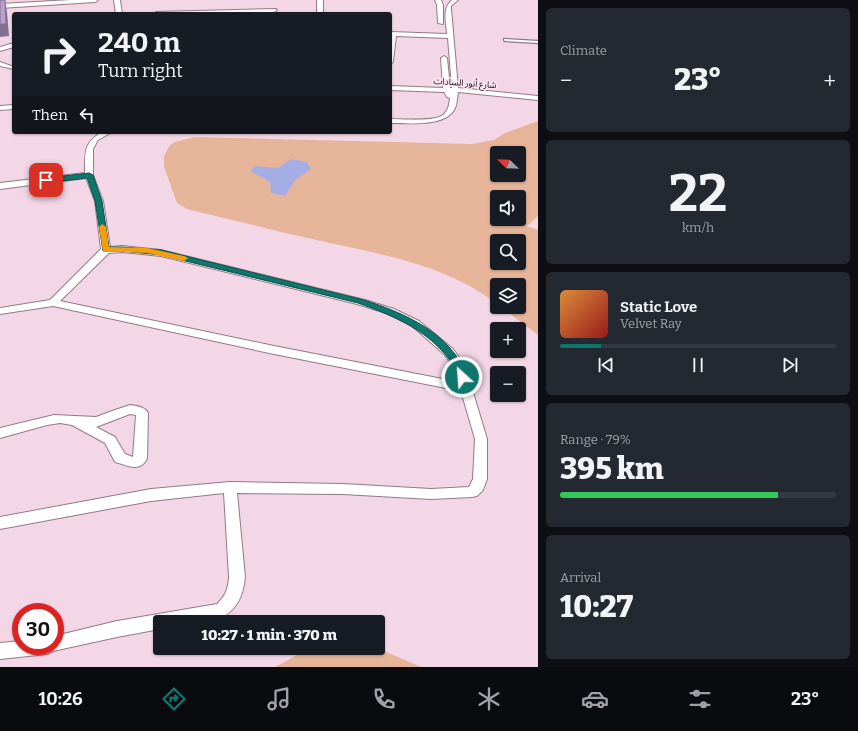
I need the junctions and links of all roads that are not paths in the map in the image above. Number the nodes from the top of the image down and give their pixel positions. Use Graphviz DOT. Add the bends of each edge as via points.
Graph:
graph roads {
  1 [pos="95,0"];
  2 [pos="117,0"];
  3 [pos="320,0"];
  4 [pos="438,0"];
  5 [pos="456,0"];
  6 [pos="0,6"];
  7 [pos="274,10"];
  8 [pos="119,12"];
  9 [pos="215,12"];
  10 [pos="320,12"];
  11 [pos="442,36"];
  12 [pos="449,36"];
  13 [pos="392,38"];
  14 [pos="505,40"];
  15 [pos="538,42"];
  16 [pos="442,43"];
  17 [pos="0,44"];
  18 [pos="12,45"];
  19 [pos="12,46"];
  20 [pos="0,49"];
  21 [pos="443,51"];
  22 [pos="0,64"];
  23 [pos="12,68"];
  24 [pos="392,88"];
  25 [pos="392,93"];
  26 [pos="452,95"];
  27 [pos="538,98"];
  28 [pos="12,101"];
  29 [pos="0,103"];
  30 [pos="538,103"];
  31 [pos="12,107"];
  32 [pos="0,108"];
  33 [pos="392,121"];
  34 [pos="104,134"];
  35 [pos="89,175"];
  36 [pos="0,186"];
  37 [pos="106,250"];
  38 [pos="53,303"];
  39 [pos="0,311"];
  40 [pos="466,388"];
  41 [pos="77,422"];
  42 [pos="0,433"];
  43 [pos="230,487"];
  44 [pos="0,523"];
  45 [pos="202,615"];
  46 [pos="153,623"];
  47 [pos="64,642"];
  48 [pos="12,650"];
  49 [pos="0,651"];
  1 -- 6 [label="street"];
  2 -- 8 [label="street"];
  3 -- 10 [label="street"];
  4 -- 11 [label="street"];
  5 -- 12 [label="street" via="448,9"];
  7 -- 9 [label="street"];
  11 -- 12 [label="street"];
  11 -- 13 [label="street"];
  11 -- 16 [label="street"];
  12 -- 26 [label="street"];
  14 -- 15 [label="lane"];
  17 -- 18 [label="street"];
  19 -- 20 [label="street"];
  21 -- 26 [label="street"];
  22 -- 23 [label="street"];
  24 -- 26 [label="street, شارع أنور السادات"];
  25 -- 26 [label="street, شارع أنور السادات"];
  26 -- 27 [label="street, شارع أنور السادات"];
  26 -- 30 [label="street, شارع أنور السادات"];
  26 -- 33 [label="street" via="451,113 445,117 423,121"];
  28 -- 29 [label="street"];
  31 -- 32 [label="street"];
  34 -- 35 [label="street" via="95,139 88,149"];
  35 -- 36 [label="street"];
  35 -- 37 [label="street" via="99,201"];
  37 -- 38 [label="street"];
  37 -- 40 [label="street" via="161,253 390,311 415,323 449,352 459,366"];
  38 -- 39 [label="street"];
  38 -- 40 [label="street"];
  40 -- 43 [label="street" via="481,439 480,479 472,492 431,494"];
  41 -- 41 [label="street" via="110,440 124,460 134,463 140,459 142,413 138,410 127,409 111,418 96,422"];
  41 -- 42 [label="street" via="54,420"];
  43 -- 44 [label="street" via="151,495"];
  43 -- 45 [label="street" via="236,588 231,601 222,610"];
  46 -- 47 [label="street"];
  48 -- 49 [label="street"];
}
